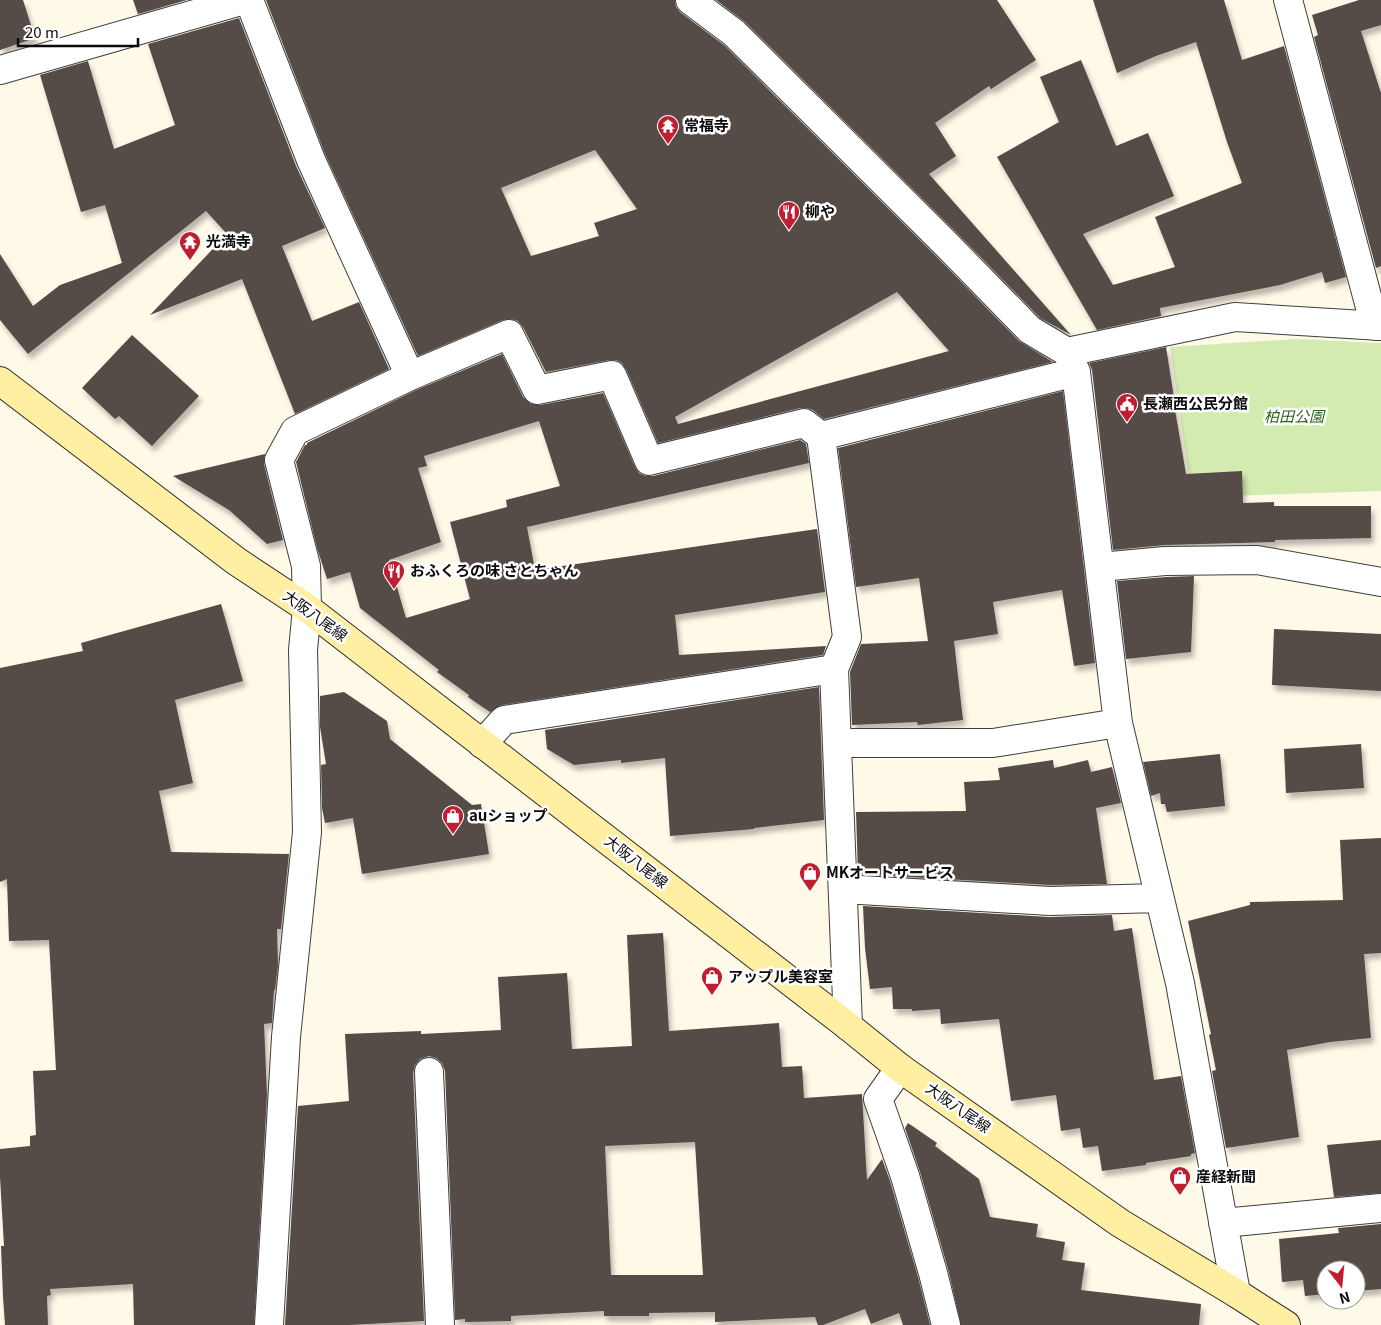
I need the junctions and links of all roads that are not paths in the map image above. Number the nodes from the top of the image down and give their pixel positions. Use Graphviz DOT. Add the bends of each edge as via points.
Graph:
graph roads {
  1 [pos="244,0"];
  2 [pos="249,0"];
  3 [pos="690,0"];
  4 [pos="1288,0"];
  5 [pos="0,70"];
  6 [pos="1378,326"];
  7 [pos="1072,362"];
  8 [pos="410,376"];
  9 [pos="0,381"];
  10 [pos="821,436"];
  11 [pos="1100,567"];
  12 [pos="1381,582"];
  13 [pos="307,608"];
  14 [pos="834,669"];
  15 [pos="1118,723"];
  16 [pos="838,743"];
  17 [pos="482,744"];
  18 [pos="843,889"];
  19 [pos="1159,898"];
  20 [pos="848,1026"];
  21 [pos="900,1068"];
  22 [pos="429,1072"];
  23 [pos="1381,1208"];
  24 [pos="1223,1223"];
  25 [pos="1236,1292"];
  26 [pos="269,1325"];
  27 [pos="440,1325"];
  28 [pos="946,1325"];
  29 [pos="1286,1325"];
  1 -- 5 [label="street"];
  2 -- 8 [label="street" via="311,160"];
  3 -- 7 [label="street" via="734,33 1030,330"];
  4 -- 6 [label="street"];
  6 -- 7 [label="street" via="1235,317"];
  7 -- 10 [label="street"];
  7 -- 11 [label="street"];
  8 -- 10 [label="street" via="509,334 537,390 612,375 649,460 804,423"];
  8 -- 13 [label="street" via="295,431 279,460 306,566"];
  9 -- 13 [label="main road, 大阪八尾線" via="236,561"];
  10 -- 14 [label="street" via="847,637"];
  11 -- 12 [label="street" via="1165,560 1257,560"];
  11 -- 15 [label="street"];
  13 -- 17 [label="main road, 大阪八尾線"];
  13 -- 26 [label="street" via="302,650 307,832 286,1037"];
  14 -- 16 [label="street"];
  14 -- 17 [label="street" via="504,720"];
  15 -- 16 [label="street" via="993,743"];
  15 -- 19 [label="street"];
  16 -- 18 [label="street"];
  17 -- 20 [label="main road, 大阪八尾線"];
  18 -- 19 [label="street" via="1050,901"];
  18 -- 20 [label="street"];
  19 -- 24 [label="street" via="1180,984"];
  20 -- 21 [label="main road, 大阪八尾線"];
  21 -- 25 [label="main road, 大阪八尾線" via="1120,1223"];
  21 -- 28 [label="street" via="878,1099 907,1185"];
  22 -- 27 [label="street"];
  23 -- 24 [label="street"];
  24 -- 25 [label="street"];
  25 -- 29 [label="main road, 大阪八尾線"];
}
